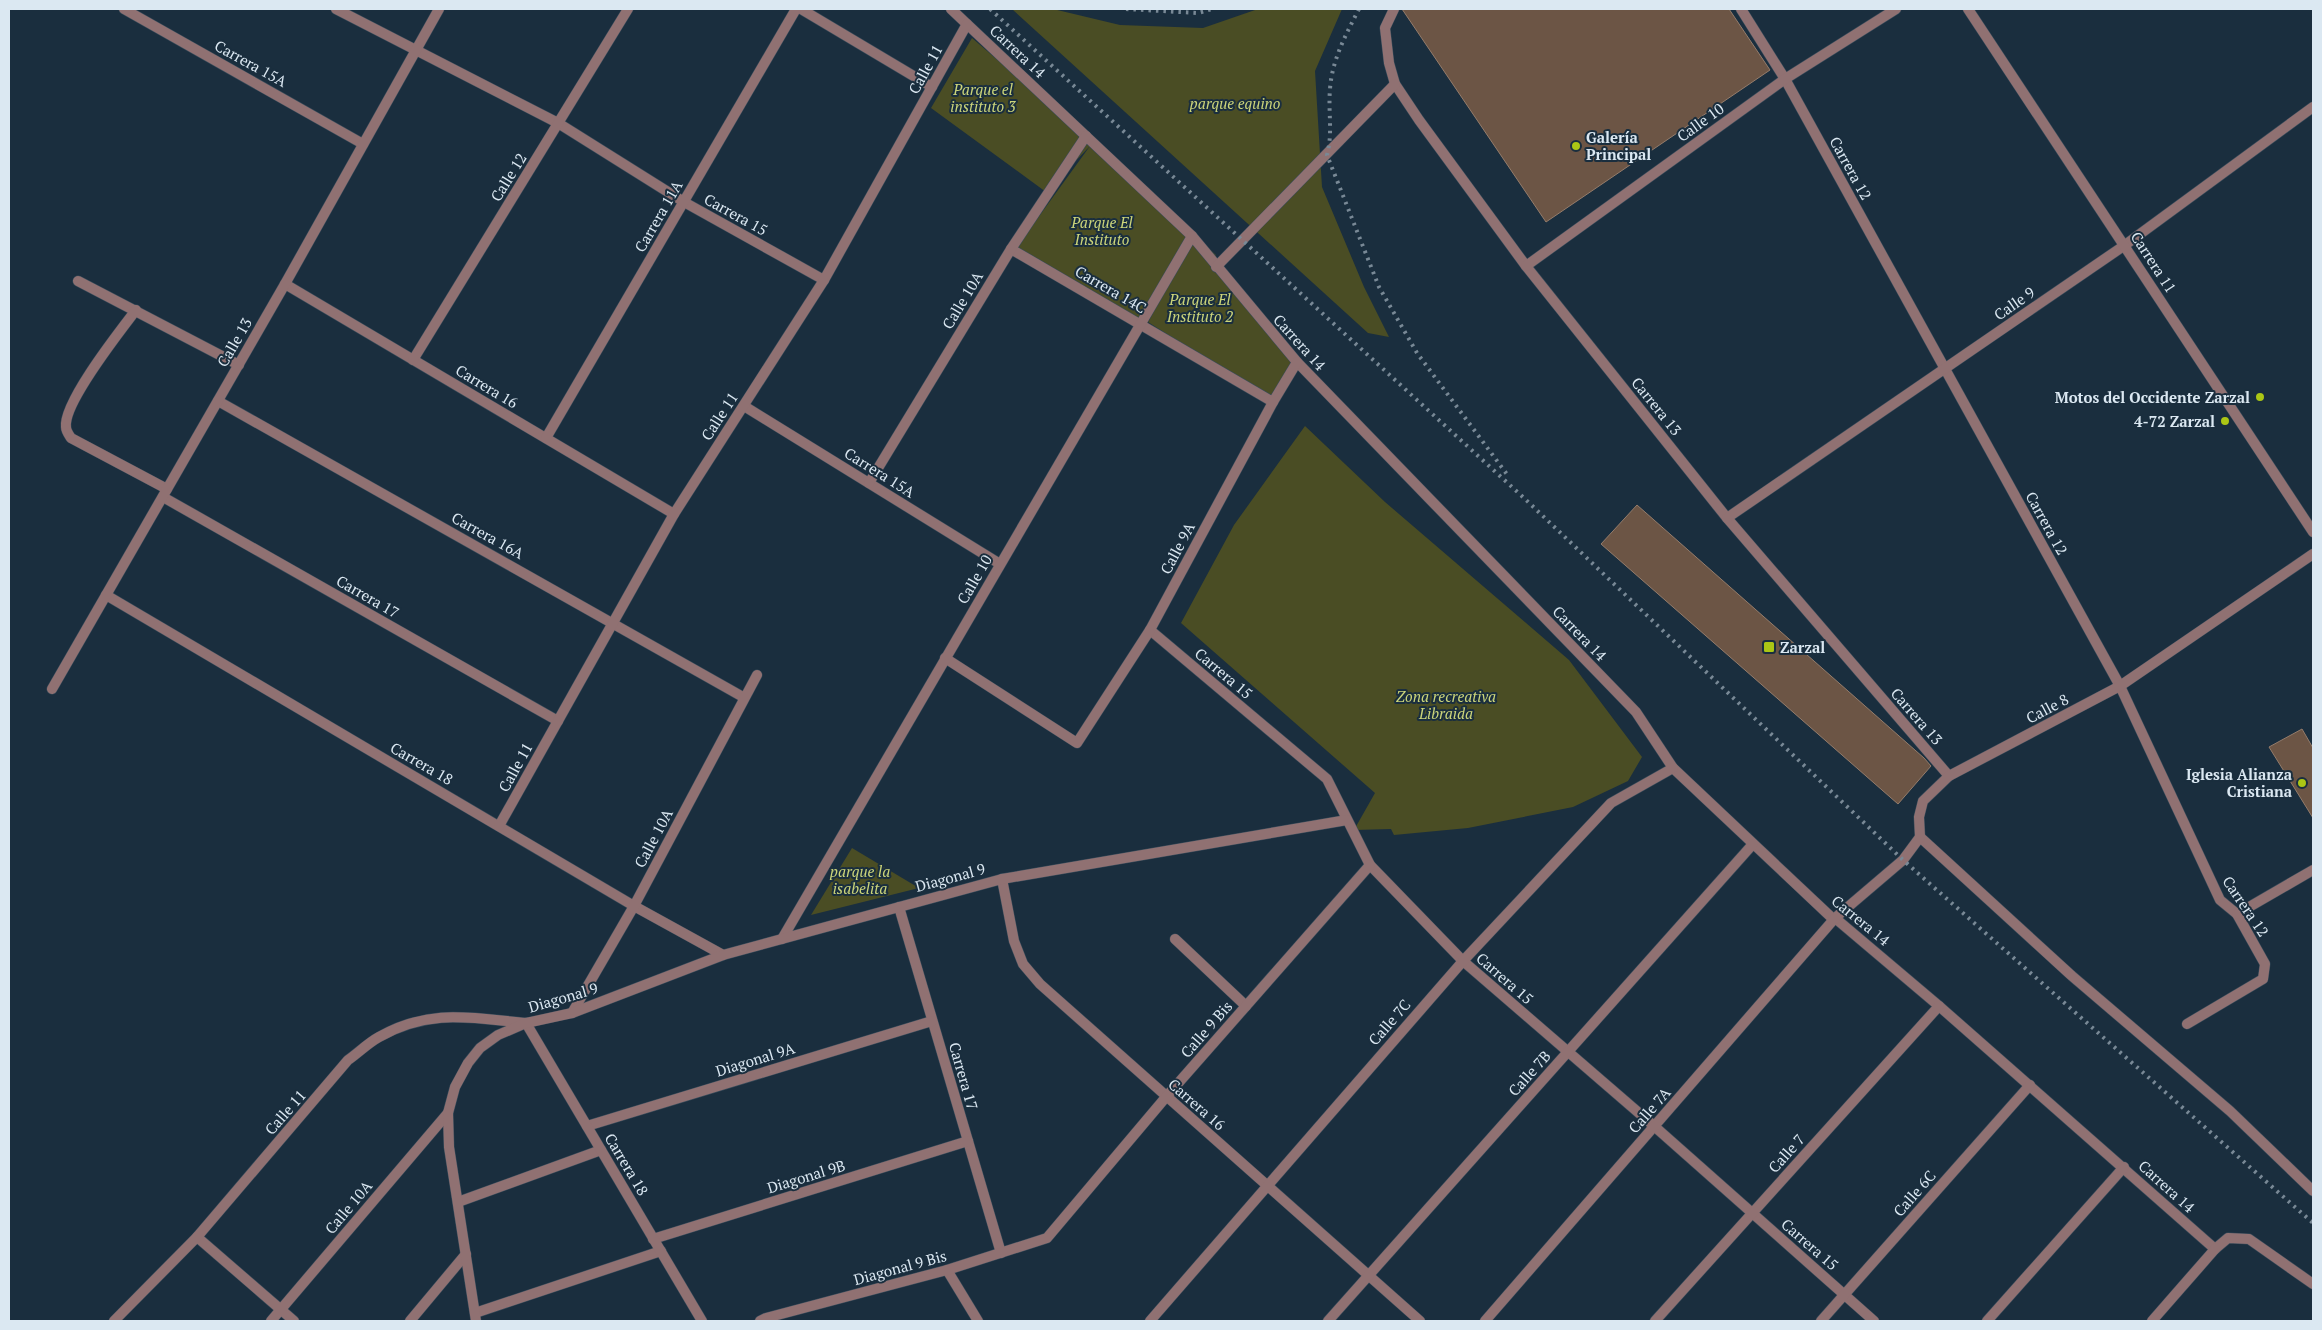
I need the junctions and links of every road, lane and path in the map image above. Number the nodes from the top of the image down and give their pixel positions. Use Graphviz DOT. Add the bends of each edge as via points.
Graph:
graph roads {
  1 [pos="124,9"];
  2 [pos="336,9"];
  3 [pos="439,9"];
  4 [pos="628,9"];
  5 [pos="796,9"];
  6 [pos="801,9"];
  7 [pos="951,9"];
  8 [pos="1394,9"];
  9 [pos="1741,9"];
  10 [pos="1896,9"];
  11 [pos="1968,9"];
  12 [pos="967,24"];
  13 [pos="416,50"];
  14 [pos="1784,80"];
  15 [pos="1396,84"];
  16 [pos="932,87"];
  17 [pos="2313,107"];
  18 [pos="558,123"];
  19 [pos="1086,136"];
  20 [pos="363,144"];
  21 [pos="684,202"];
  22 [pos="1192,236"];
  23 [pos="2125,245"];
  24 [pos="1010,249"];
  25 [pos="1526,266"];
  26 [pos="1216,267"];
  27 [pos="824,280"];
  28 [pos="78,281"];
  29 [pos="285,284"];
  30 [pos="136,310"];
  31 [pos="1140,323"];
  32 [pos="413,360"];
  33 [pos="1297,362"];
  34 [pos="239,365"];
  35 [pos="1944,369"];
  36 [pos="218,401"];
  37 [pos="1273,402"];
  38 [pos="744,406"];
  39 [pos="546,438"];
  40 [pos="869,483"];
  41 [pos="165,493"];
  42 [pos="674,514"];
  43 [pos="1727,518"];
  44 [pos="2313,532"];
  45 [pos="2313,554"];
  46 [pos="1000,564"];
  47 [pos="106,595"];
  48 [pos="613,622"];
  49 [pos="1150,630"];
  50 [pos="945,658"];
  51 [pos="756,675"];
  52 [pos="2120,686"];
  53 [pos="52,689"];
  54 [pos="743,697"];
  55 [pos="558,722"];
  56 [pos="1673,768"];
  57 [pos="1949,776"];
  58 [pos="1347,820"];
  59 [pos="499,826"];
  60 [pos="1920,837"];
  61 [pos="1753,844"];
  62 [pos="1370,865"];
  63 [pos="2313,870"];
  64 [pos="1002,879"];
  65 [pos="634,906"];
  66 [pos="899,907"];
  67 [pos="2237,914"];
  68 [pos="1835,918"];
  69 [pos="782,939"];
  70 [pos="1175,939"];
  71 [pos="723,955"];
  72 [pos="1463,961"];
  73 [pos="1246,1006"];
  74 [pos="1939,1006"];
  75 [pos="572,1013"];
  76 [pos="932,1021"];
  77 [pos="526,1023"];
  78 [pos="2187,1024"];
  79 [pos="1568,1052"];
  80 [pos="2030,1084"];
  81 [pos="1166,1097"];
  82 [pos="448,1113"];
  83 [pos="587,1126"];
  84 [pos="1654,1126"];
  85 [pos="968,1142"];
  86 [pos="601,1150"];
  87 [pos="2124,1167"];
  88 [pos="1267,1185"];
  89 [pos="2313,1191"];
  90 [pos="458,1202"];
  91 [pos="1752,1214"];
  92 [pos="197,1237"];
  93 [pos="1047,1238"];
  94 [pos="654,1239"];
  95 [pos="2215,1249"];
  96 [pos="661,1252"];
  97 [pos="1001,1253"];
  98 [pos="466,1254"];
  99 [pos="947,1270"];
  100 [pos="1369,1275"];
  101 [pos="2313,1284"];
  102 [pos="1845,1294"];
  103 [pos="281,1309"];
  104 [pos="475,1317"];
  105 [pos="114,1321"];
  106 [pos="271,1321"];
  107 [pos="294,1321"];
  108 [pos="410,1321"];
  109 [pos="702,1321"];
  110 [pos="760,1321"];
  111 [pos="978,1321"];
  112 [pos="1150,1321"];
  113 [pos="1328,1321"];
  114 [pos="1420,1321"];
  115 [pos="1485,1321"];
  116 [pos="1655,1321"];
  117 [pos="1821,1321"];
  118 [pos="1874,1321"];
  119 [pos="1987,1321"];
  120 [pos="2152,1321"];
  1 -- 20 [label="street, Carrera 15A"];
  2 -- 13 [label="street"];
  3 -- 13 [label="street, Calle 13"];
  4 -- 18 [label="street, Calle 12"];
  5 -- 21 [label="street, Carrera 11A"];
  6 -- 16 [label="street"];
  7 -- 12 [label="street, Carrera 14"];
  8 -- 15 [label="street, Carrera 13" via="1386,28 1389,63"];
  9 -- 14 [label="street, Carrera 12"];
  10 -- 14 [label="street, Calle 10"];
  11 -- 23 [label="street, Carrera 11"];
  12 -- 16 [label="street, Calle 11"];
  12 -- 19 [label="street, Carrera 14"];
  13 -- 18 [label="street, Carrera 15"];
  13 -- 20 [label="street, Calle 13"];
  14 -- 25 [label="street, Calle 10"];
  14 -- 35 [label="street, Carrera 12"];
  15 -- 25 [label="street, Carrera 13"];
  15 -- 26 [label="street"];
  16 -- 27 [label="street, Calle 11"];
  17 -- 23 [label="street, Calle 9"];
  18 -- 21 [label="street, Carrera 15"];
  18 -- 32 [label="street, Calle 12"];
  19 -- 22 [label="street, Carrera 14"];
  19 -- 24 [label="street, Calle 10A"];
  20 -- 29 [label="street, Calle 13"];
  21 -- 27 [label="street, Carrera 15"];
  21 -- 39 [label="street, Carrera 11A"];
  22 -- 26 [label="street, Carrera 14"];
  22 -- 31 [label="street, Calle 10"];
  23 -- 35 [label="street, Calle 9"];
  23 -- 44 [label="street, Carrera 11"];
  24 -- 31 [label="street, Carrera 14C"];
  24 -- 40 [label="street, Calle 10A"];
  25 -- 43 [label="street, Carrera 13"];
  26 -- 33 [label="street, Carrera 14"];
  27 -- 38 [label="street, Calle 11"];
  28 -- 30 [label="street"];
  29 -- 32 [label="street, Carrera 16"];
  29 -- 34 [label="street, Calle 13"];
  30 -- 34 [label="street"];
  30 -- 41 [label="street, Carrera 17" via="88,374 67,418 66,428 71,438"];
  31 -- 37 [label="street, Carrera 14C"];
  31 -- 46 [label="street, Calle 10"];
  32 -- 39 [label="street, Carrera 16"];
  33 -- 37 [label="street, Calle 9A"];
  33 -- 56 [label="street, Carrera 14" via="1636,712"];
  34 -- 36 [label="street, Calle 13"];
  35 -- 43 [label="street, Calle 9"];
  35 -- 52 [label="street, Carrera 12"];
  36 -- 41 [label="street, Calle 13"];
  36 -- 48 [label="street, Carrera 16A"];
  37 -- 49 [label="street, Calle 9A"];
  38 -- 40 [label="street, Carrera 15A"];
  38 -- 42 [label="street, Calle 11"];
  39 -- 42 [label="street, Carrera 16"];
  40 -- 46 [label="street, Carrera 15A"];
  41 -- 47 [label="street, Calle 13"];
  41 -- 55 [label="street, Carrera 17"];
  42 -- 48 [label="street, Calle 11"];
  43 -- 57 [label="street, Carrera 13"];
  45 -- 52 [label="street, Calle 8"];
  46 -- 50 [label="street, Calle 10"];
  47 -- 53 [label="street, Calle 13"];
  47 -- 59 [label="street, Carrera 18"];
  48 -- 54 [label="street, Carrera 16A"];
  48 -- 55 [label="street, Calle 11"];
  49 -- 50 [label="street, Calle 9A" via="1077,743"];
  49 -- 58 [label="street, Carrera 15" via="1326,778"];
  50 -- 69 [label="street, Calle 10"];
  51 -- 54 [label="street, Calle 10A"];
  52 -- 57 [label="street, Calle 8"];
  52 -- 67 [label="street, Carrera 12" via="2220,900"];
  54 -- 65 [label="street, Calle 10A"];
  55 -- 59 [label="street, Calle 11"];
  56 -- 61 [label="street, Carrera 14"];
  56 -- 72 [label="street, Calle 7C" via="1611,803"];
  57 -- 60 [label="street, Calle 8" via="1923,801 1919,817"];
  58 -- 62 [label="street, Carrera 15"];
  58 -- 64 [label="street, Diagonal 9"];
  59 -- 65 [label="street, Carrera 18"];
  60 -- 68 [label="street" via="1903,860"];
  60 -- 89 [label="street" via="2072,976 2230,1112"];
  61 -- 68 [label="street, Carrera 14"];
  61 -- 79 [label="street, Calle 7B"];
  62 -- 72 [label="street, Carrera 15"];
  62 -- 73 [label="street, Calle 9 Bis"];
  63 -- 67 [label="street"];
  64 -- 66 [label="street, Diagonal 9"];
  64 -- 81 [label="street, Carrera 16" via="1014,941 1023,964 1040,984"];
  65 -- 71 [label="street, Carrera 18"];
  65 -- 75 [label="street, Calle 10A"];
  66 -- 69 [label="street, Diagonal 9"];
  66 -- 76 [label="street, Carrera 17"];
  67 -- 78 [label="street, Carrera 12" via="2265,964 2263,979"];
  68 -- 74 [label="street, Carrera 14"];
  68 -- 84 [label="street, Calle 7A"];
  69 -- 71 [label="street, Diagonal 9"];
  70 -- 73 [label="street"];
  71 -- 75 [label="street, Diagonal 9"];
  72 -- 79 [label="street, Carrera 15"];
  72 -- 88 [label="street, Calle 7C"];
  73 -- 81 [label="street, Calle 9 Bis"];
  74 -- 80 [label="street, Carrera 14"];
  74 -- 91 [label="street, Calle 7"];
  75 -- 77 [label="street, Diagonal 9"];
  76 -- 83 [label="street, Diagonal 9A"];
  76 -- 85 [label="street, Carrera 17"];
  77 -- 82 [label="street, Diagonal 9" via="498,1035 480,1048 454,1087"];
  77 -- 83 [label="street, Carrera 18"];
  77 -- 92 [label="street, Calle 11" via="429,1017 378,1038 348,1060"];
  79 -- 84 [label="street, Carrera 15"];
  79 -- 100 [label="street, Calle 7B"];
  80 -- 87 [label="street, Carrera 14"];
  80 -- 102 [label="street, Calle 6C"];
  81 -- 88 [label="street, Carrera 16"];
  81 -- 93 [label="street, Calle 9 Bis"];
  82 -- 90 [label="street" via="449,1147"];
  82 -- 103 [label="street, Calle 10A"];
  83 -- 86 [label="street, Carrera 18"];
  84 -- 91 [label="street, Carrera 15"];
  84 -- 115 [label="street, Calle 7A"];
  85 -- 94 [label="street, Diagonal 9B"];
  85 -- 97 [label="street, Carrera 17"];
  86 -- 90 [label="street"];
  86 -- 94 [label="street, Carrera 18"];
  87 -- 95 [label="street, Carrera 14"];
  87 -- 119 [label="street"];
  88 -- 100 [label="street, Carrera 16"];
  88 -- 112 [label="street, Calle 7C"];
  90 -- 98 [label="street"];
  91 -- 102 [label="street, Carrera 15"];
  91 -- 116 [label="street, Calle 7"];
  92 -- 103 [label="street"];
  92 -- 105 [label="street, Calle 11"];
  93 -- 97 [label="street, Diagonal 9 Bis"];
  94 -- 96 [label="street, Carrera 18"];
  95 -- 101 [label="street" via="2228,1238 2249,1239"];
  95 -- 120 [label="street"];
  96 -- 104 [label="street"];
  96 -- 109 [label="street, Carrera 18"];
  97 -- 99 [label="street, Diagonal 9 Bis"];
  98 -- 104 [label="street"];
  98 -- 108 [label="street"];
  99 -- 110 [label="street, Diagonal 9 Bis"];
  99 -- 111 [label="street"];
  100 -- 113 [label="street, Calle 7B"];
  100 -- 114 [label="street, Carrera 16"];
  102 -- 117 [label="street, Calle 6C"];
  102 -- 118 [label="street, Carrera 15"];
  103 -- 106 [label="street, Calle 10A"];
  103 -- 107 [label="street"];
}
